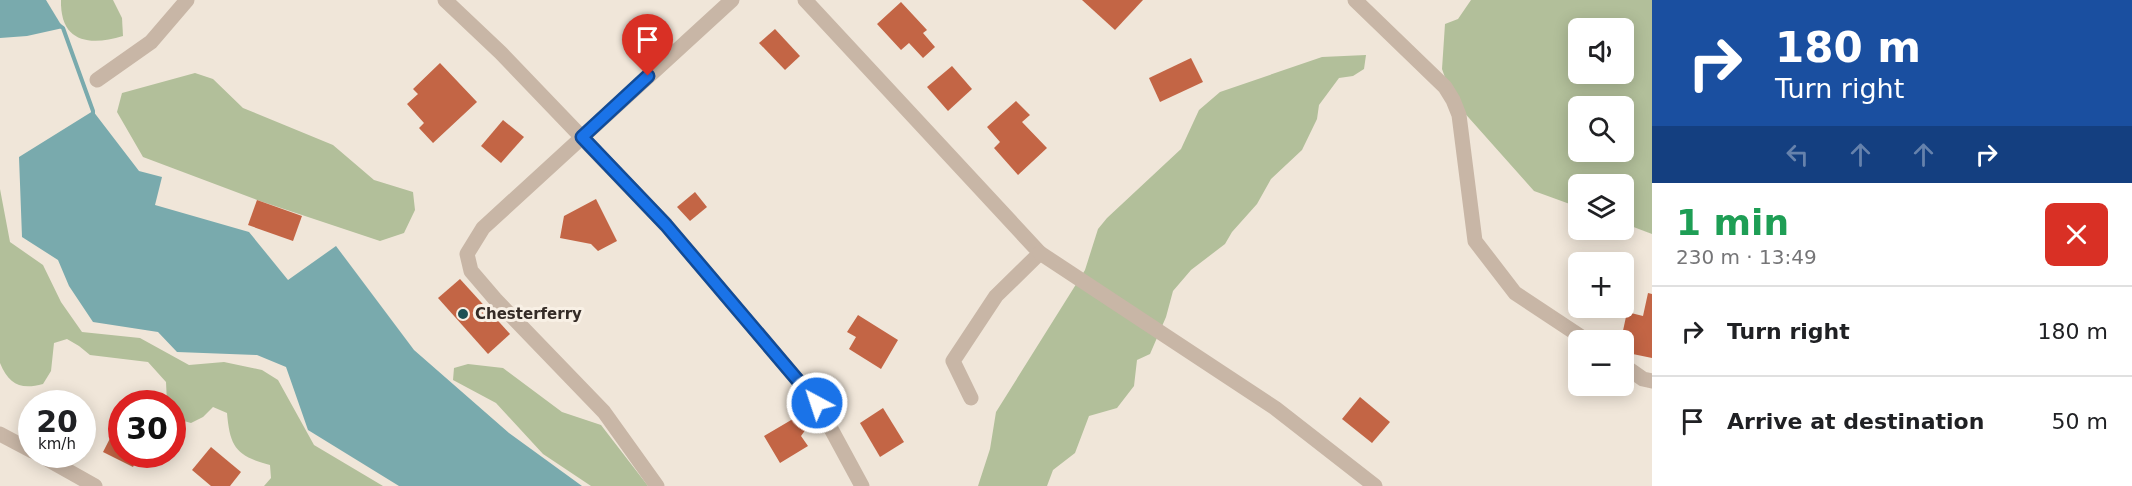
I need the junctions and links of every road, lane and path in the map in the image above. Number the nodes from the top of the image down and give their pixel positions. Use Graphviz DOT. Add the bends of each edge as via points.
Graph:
graph roads {
  1 [pos="187,0"];
  2 [pos="445,0"];
  3 [pos="732,0"];
  4 [pos="805,0"];
  5 [pos="1355,0"];
  6 [pos="97,80"];
  7 [pos="582,137"];
  8 [pos="1040,253"];
  9 [pos="1571,330"];
  10 [pos="1634,373"];
  11 [pos="1652,381"];
  12 [pos="971,398"];
  13 [pos="0,434"];
  14 [pos="18,444"];
  15 [pos="63,468"];
  16 [pos="95,486"];
  17 [pos="657,486"];
  18 [pos="862,486"];
  19 [pos="1375,486"];
  1 -- 6 [label="street" via="151,42"];
  2 -- 7 [label="street"];
  3 -- 7 [label="street"];
  4 -- 8 [label="street"];
  5 -- 9 [label="street" via="1445,87 1453,100 1459,115 1475,241 1515,293"];
  7 -- 17 [label="street" via="483,228 467,254 471,271 604,411"];
  7 -- 18 [label="street" via="666,225 817,403"];
  8 -- 12 [label="street" via="996,296 953,361"];
  8 -- 19 [label="street" via="1275,408"];
  10 -- 11 [label="street"];
  13 -- 14 [label="street"];
  15 -- 16 [label="street"];
}
